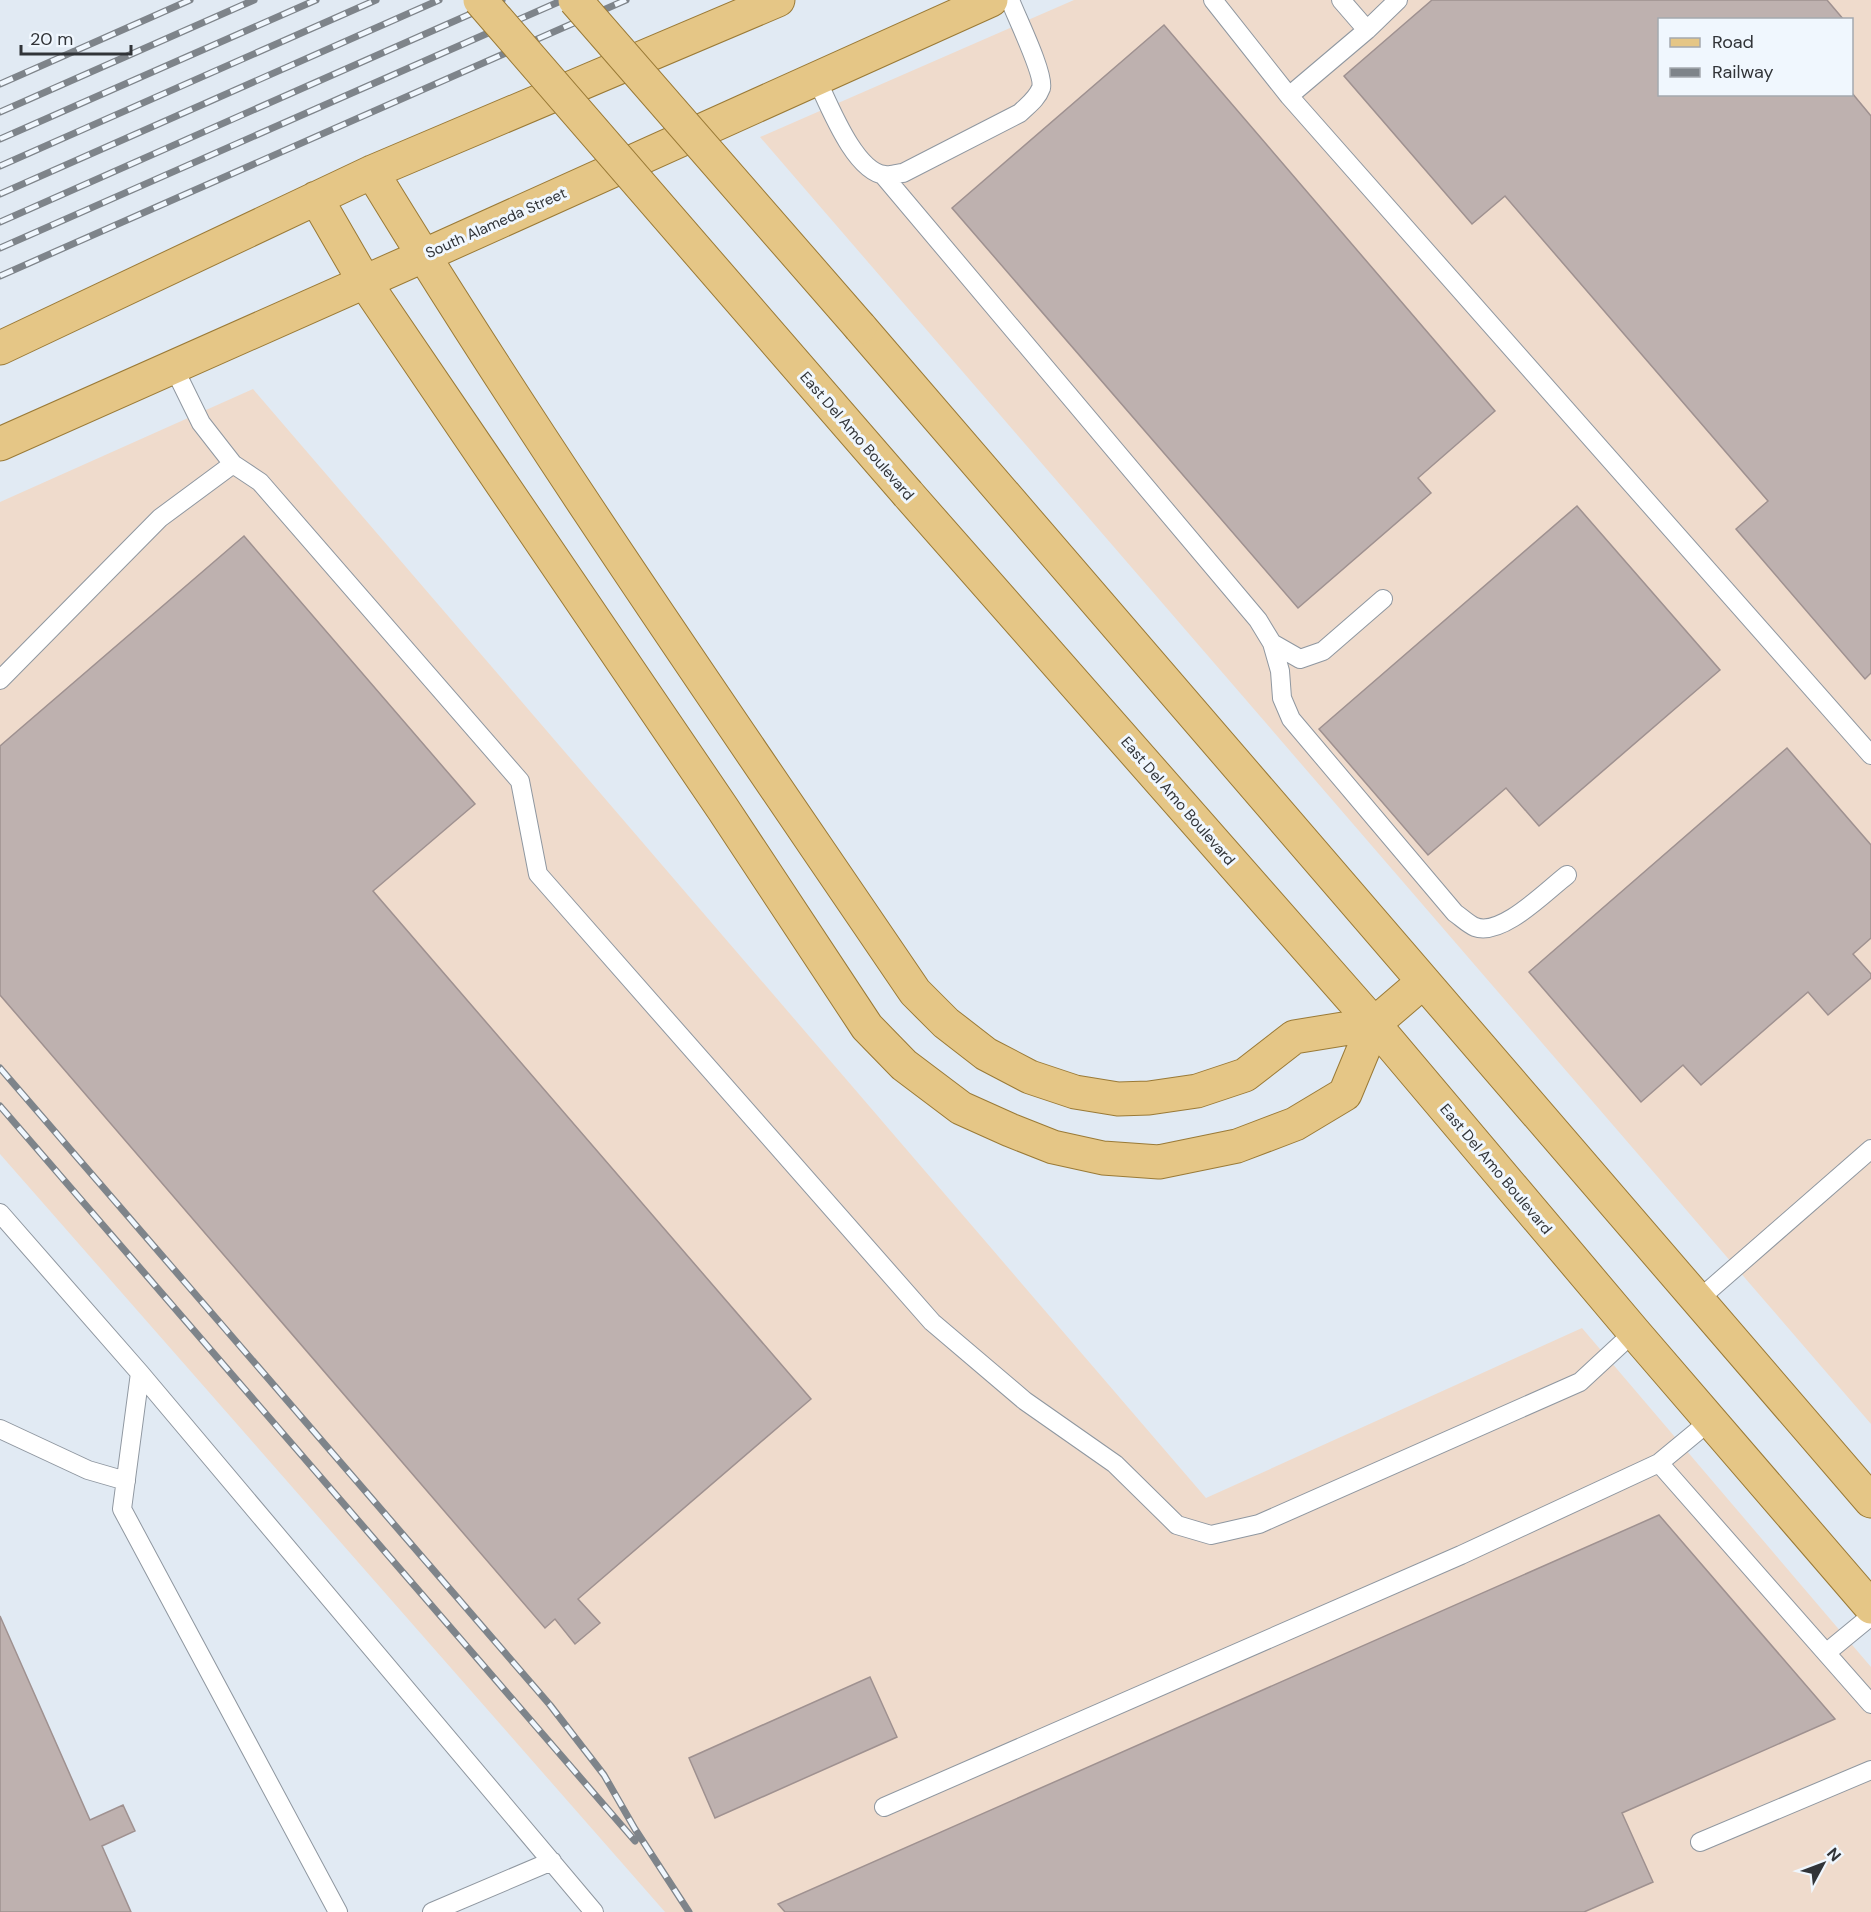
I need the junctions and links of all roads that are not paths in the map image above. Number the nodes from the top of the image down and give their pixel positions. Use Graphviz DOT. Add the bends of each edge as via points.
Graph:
graph roads {
  1 [pos="480,0"];
  2 [pos="574,0"];
  3 [pos="778,0"];
  4 [pos="991,0"];
  5 [pos="1010,0"];
  6 [pos="1341,0"];
  7 [pos="1398,0"];
  8 [pos="1215,1"];
  9 [pos="1367,30"];
  10 [pos="816,78"];
  11 [pos="1289,96"];
  12 [pos="372,172"];
  13 [pos="883,175"];
  14 [pos="316,198"];
  15 [pos="423,256"];
  16 [pos="364,281"];
  17 [pos="0,348"];
  18 [pos="173,366"];
  19 [pos="0,444"];
  20 [pos="233,464"];
  21 [pos="1383,599"];
  22 [pos="1272,643"];
  23 [pos="0,680"];
  24 [pos="1871,755"];
  25 [pos="1567,875"];
  26 [pos="1423,982"];
  27 [pos="1374,1024"];
  28 [pos="1871,1149"];
  29 [pos="0,1213"];
  30 [pos="1698,1300"];
  31 [pos="1634,1332"];
  32 [pos="140,1373"];
  33 [pos="1711,1420"];
  34 [pos="0,1429"];
  35 [pos="1659,1463"];
  36 [pos="126,1481"];
  37 [pos="1871,1501"];
  38 [pos="1871,1607"];
  39 [pos="1871,1616"];
  40 [pos="1826,1653"];
  41 [pos="1871,1704"];
  42 [pos="1871,1770"];
  43 [pos="884,1807"];
  44 [pos="1700,1842"];
  45 [pos="552,1862"];
  46 [pos="338,1912"];
  47 [pos="432,1912"];
  48 [pos="594,1912"];
  1 -- 27 [label="main road, East Del Amo Boulevard, bridge"];
  2 -- 26 [label="main road, bridge"];
  3 -- 12 [label="main road"];
  4 -- 10 [label="main road, South Alameda Street"];
  5 -- 13 [label="lane" via="1039,72 1041,86 1035,99 1020,113 903,172"];
  6 -- 9 [label="lane"];
  7 -- 9 [label="lane"];
  8 -- 11 [label="lane"];
  9 -- 11 [label="lane"];
  10 -- 13 [label="lane" via="848,143 865,164"];
  10 -- 15 [label="main road, South Alameda Street"];
  11 -- 24 [label="lane"];
  12 -- 14 [label="main road"];
  12 -- 15 [label="main road"];
  13 -- 22 [label="lane" via="1258,620"];
  14 -- 16 [label="main road"];
  14 -- 17 [label="main road"];
  15 -- 16 [label="main road, South Alameda Street"];
  15 -- 27 [label="main road" via="621,560 915,992 946,1023 986,1054 1030,1077 1075,1092 1118,1099 1197,1090 1245,1075 1294,1037"];
  16 -- 18 [label="main road, South Alameda Street"];
  16 -- 27 [label="main road" via="867,1027 904,1065 961,1108 1053,1147 1103,1158 1159,1162 1197,1155 1237,1146 1295,1124 1345,1094"];
  18 -- 19 [label="main road, South Alameda Street"];
  18 -- 20 [label="lane" via="201,423"];
  20 -- 23 [label="lane" via="160,518"];
  20 -- 31 [label="lane" via="260,482 519,781 538,874 932,1322 1025,1401 1115,1464 1176,1525 1212,1535 1259,1524 1580,1382"];
  21 -- 22 [label="lane" via="1323,651 1300,658"];
  22 -- 25 [label="lane" via="1282,699 1291,719 1455,913 1475,927 1491,929 1509,921"];
  26 -- 27 [label="main road"];
  26 -- 30 [label="main road"];
  27 -- 31 [label="main road, East Del Amo Boulevard"];
  28 -- 30 [label="lane"];
  29 -- 32 [label="lane"];
  30 -- 37 [label="main road"];
  31 -- 33 [label="main road, East Del Amo Boulevard"];
  32 -- 36 [label="lane"];
  32 -- 45 [label="lane"];
  33 -- 35 [label="lane"];
  33 -- 38 [label="main road, East Del Amo Boulevard"];
  34 -- 36 [label="lane" via="88,1470"];
  35 -- 40 [label="lane"];
  35 -- 43 [label="lane" via="1450,1560"];
  36 -- 46 [label="lane" via="122,1509"];
  39 -- 40 [label="lane"];
  40 -- 41 [label="lane"];
  42 -- 44 [label="lane"];
  45 -- 47 [label="lane"];
  45 -- 48 [label="lane"];
}
